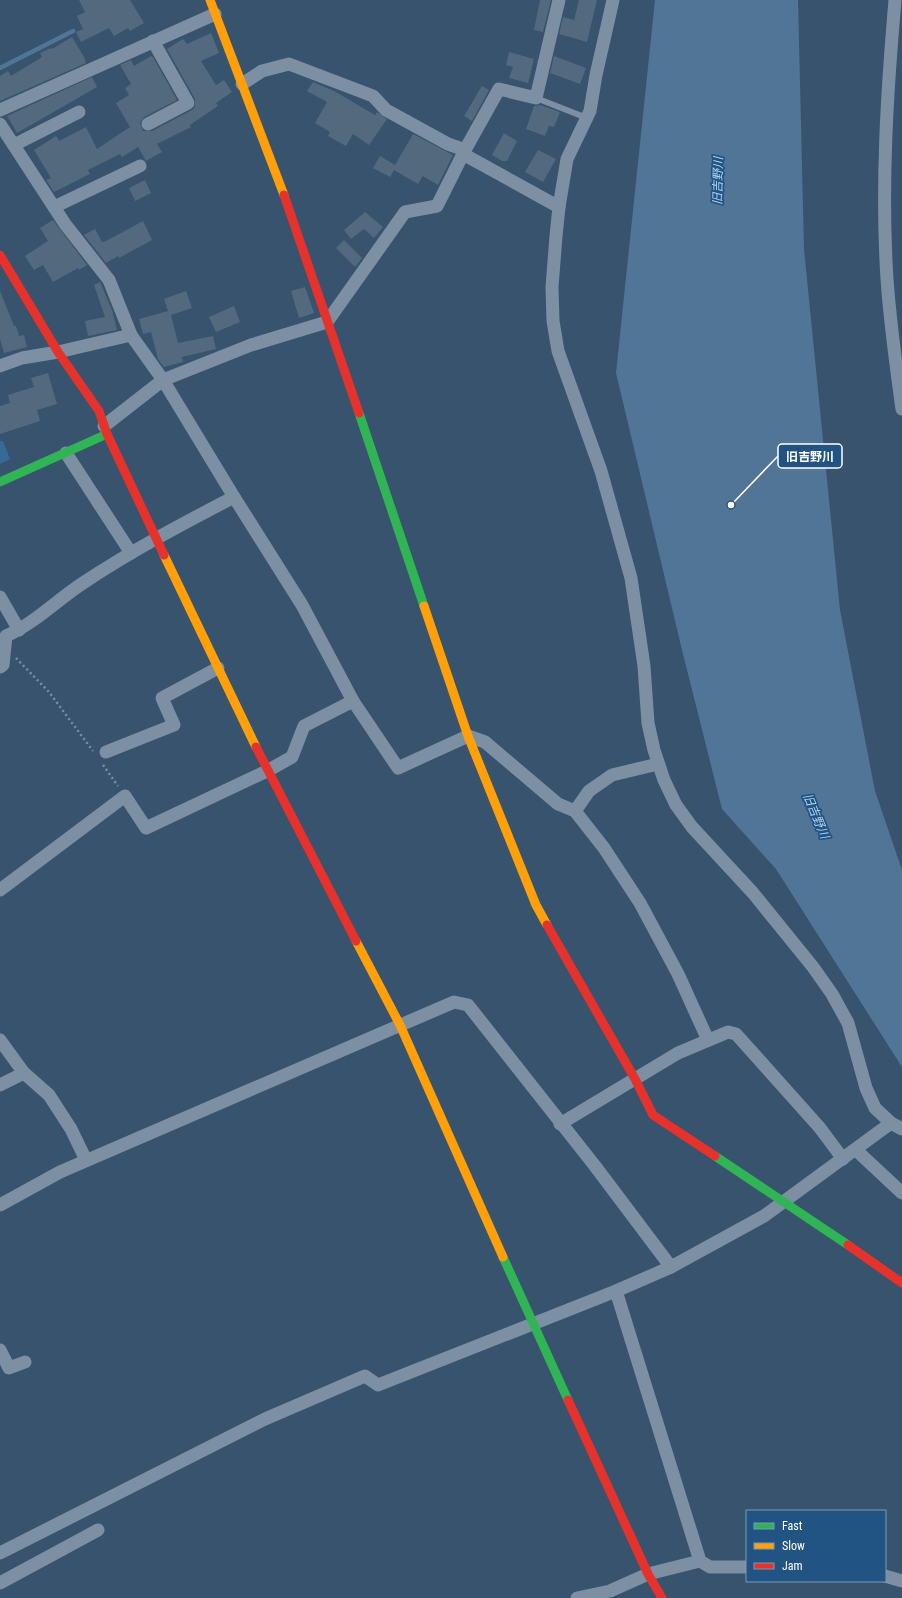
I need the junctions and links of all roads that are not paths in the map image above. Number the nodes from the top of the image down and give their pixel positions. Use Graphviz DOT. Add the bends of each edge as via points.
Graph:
graph roads {
  1 [pos="210,0"];
  2 [pos="559,0"];
  3 [pos="613,0"];
  4 [pos="895,0"];
  5 [pos="215,14"];
  6 [pos="153,41"];
  7 [pos="242,84"];
  8 [pos="536,98"];
  9 [pos="0,110"];
  10 [pos="79,112"];
  11 [pos="587,118"];
  12 [pos="0,124"];
  13 [pos="148,124"];
  14 [pos="14,145"];
  15 [pos="464,152"];
  16 [pos="140,166"];
  17 [pos="54,207"];
  18 [pos="559,207"];
  19 [pos="0,255"];
  20 [pos="327,322"];
  21 [pos="131,335"];
  22 [pos="58,352"];
  23 [pos="0,366"];
  24 [pos="163,380"];
  25 [pos="902,409"];
  26 [pos="105,430"];
  27 [pos="66,453"];
  28 [pos="0,482"];
  29 [pos="234,497"];
  30 [pos="156,538"];
  31 [pos="131,553"];
  32 [pos="1,603"];
  33 [pos="19,630"];
  34 [pos="0,667"];
  35 [pos="218,668"];
  36 [pos="353,701"];
  37 [pos="468,736"];
  38 [pos="101,756"];
  39 [pos="658,764"];
  40 [pos="268,771"];
  41 [pos="575,811"];
  42 [pos="0,890"];
  43 [pos="400,1025"];
  44 [pos="0,1040"];
  45 [pos="708,1040"];
  46 [pos="24,1073"];
  47 [pos="635,1079"];
  48 [pos="0,1085"];
  49 [pos="560,1124"];
  50 [pos="896,1126"];
  51 [pos="856,1150"];
  52 [pos="843,1159"];
  53 [pos="86,1160"];
  54 [pos="902,1193"];
  55 [pos="785,1201"];
  56 [pos="0,1205"];
  57 [pos="671,1267"];
  58 [pos="902,1282"];
  59 [pos="616,1291"];
  60 [pos="533,1323"];
  61 [pos="0,1350"];
  62 [pos="25,1362"];
  63 [pos="98,1530"];
  64 [pos="0,1553"];
  65 [pos="700,1561"];
  66 [pos="746,1567"];
  67 [pos="648,1574"];
  68 [pos="886,1576"];
  69 [pos="902,1581"];
  70 [pos="0,1583"];
  71 [pos="611,1594"];
  72 [pos="577,1598"];
  73 [pos="662,1598"];
  1 -- 5 [label="street"];
  2 -- 8 [label="street"];
  3 -- 11 [label="street"];
  4 -- 25 [label="street" via="887,92 884,220 891,335"];
  5 -- 6 [label="street"];
  5 -- 7 [label="street"];
  6 -- 9 [label="street"];
  6 -- 13 [label="street" via="188,103"];
  7 -- 15 [label="street" via="262,71 289,64 373,96 386,110"];
  7 -- 20 [label="street" via="289,208"];
  8 -- 11 [label="lane"];
  8 -- 15 [label="street" via="498,89"];
  10 -- 14 [label="street"];
  11 -- 18 [label="street" via="567,159"];
  12 -- 14 [label="street"];
  14 -- 17 [label="street"];
  15 -- 18 [label="street"];
  15 -- 20 [label="street" via="437,206 405,212"];
  16 -- 17 [label="street"];
  17 -- 21 [label="street" via="109,280"];
  18 -- 39 [label="street" via="552,287 553,321 558,351 601,471 631,578 644,666 648,723"];
  19 -- 22 [label="street"];
  20 -- 24 [label="street" via="251,345"];
  20 -- 37 [label="street"];
  21 -- 22 [label="street"];
  21 -- 24 [label="street"];
  22 -- 23 [label="street" via="22,358"];
  22 -- 26 [label="street" via="99,411"];
  24 -- 26 [label="street"];
  24 -- 29 [label="street"];
  26 -- 27 [label="street"];
  26 -- 30 [label="street"];
  27 -- 28 [label="street"];
  27 -- 31 [label="street"];
  29 -- 30 [label="street"];
  29 -- 36 [label="street" via="302,605"];
  30 -- 31 [label="street"];
  30 -- 35 [label="street"];
  31 -- 33 [label="street" via="83,583"];
  32 -- 33 [label="street"];
  33 -- 34 [label="street" via="6,636 3,665"];
  35 -- 38 [label="street" via="162,698 174,725"];
  35 -- 40 [label="street"];
  36 -- 37 [label="street" via="398,768"];
  36 -- 40 [label="street" via="304,726 292,757"];
  37 -- 41 [label="street" via="485,742 558,804"];
  37 -- 47 [label="street" via="536,905"];
  39 -- 41 [label="street" via="612,775 589,792"];
  39 -- 50 [label="street" via="676,806 753,893 832,994 848,1024 866,1088 875,1108"];
  40 -- 42 [label="street" via="146,828 125,796"];
  40 -- 43 [label="street"];
  41 -- 45 [label="street" via="604,848 640,903 678,974"];
  43 -- 49 [label="street" via="454,1002 468,1005"];
  43 -- 53 [label="street"];
  43 -- 60 [label="street"];
  44 -- 46 [label="street"];
  45 -- 47 [label="street" via="678,1053"];
  45 -- 52 [label="street" via="728,1032 736,1034 820,1128"];
  46 -- 48 [label="street"];
  46 -- 53 [label="street" via="49,1095 71,1129"];
  47 -- 49 [label="street"];
  47 -- 55 [label="street" via="653,1115"];
  49 -- 57 [label="street" via="596,1166"];
  50 -- 51 [label="street"];
  51 -- 52 [label="street"];
  51 -- 54 [label="street"];
  52 -- 55 [label="street"];
  53 -- 56 [label="street"];
  55 -- 57 [label="street" via="764,1216"];
  55 -- 58 [label="street"];
  57 -- 59 [label="street"];
  59 -- 60 [label="street"];
  59 -- 65 [label="street"];
  60 -- 64 [label="street" via="378,1386 365,1376 265,1419"];
  60 -- 67 [label="street"];
  61 -- 62 [label="street" via="9,1368"];
  63 -- 70 [label="street"];
  65 -- 66 [label="street" via="710,1567"];
  65 -- 67 [label="street"];
  67 -- 71 [label="street"];
  67 -- 73 [label="street"];
  68 -- 69 [label="street"];
  71 -- 72 [label="street"];
}
